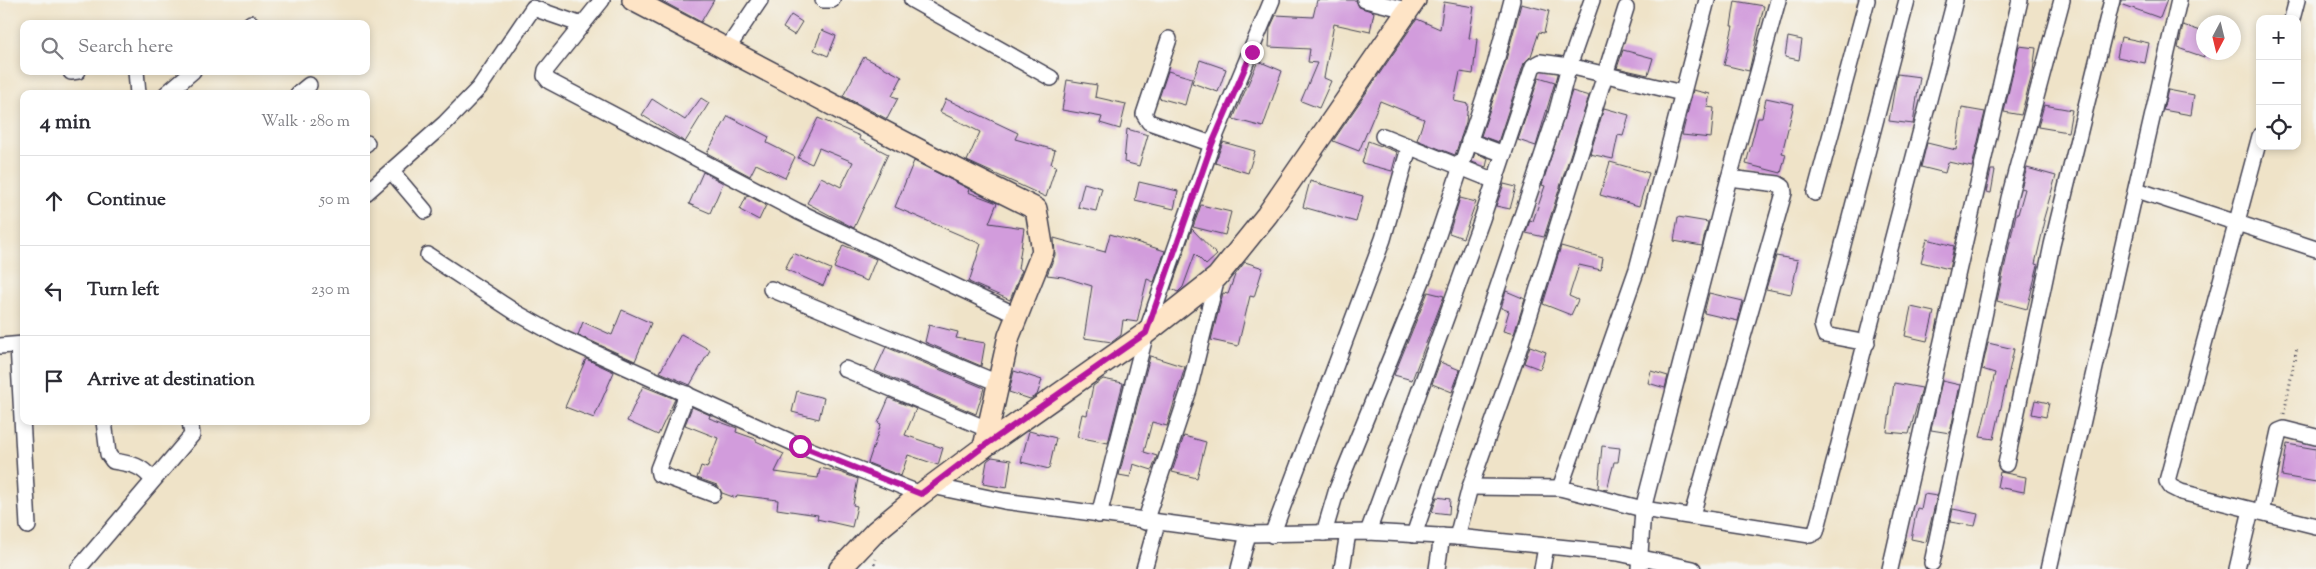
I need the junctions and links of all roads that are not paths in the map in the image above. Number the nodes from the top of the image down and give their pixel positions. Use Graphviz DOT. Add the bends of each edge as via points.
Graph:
graph roads {
  1 [pos="602,0"];
  2 [pos="634,0"];
  3 [pos="760,0"];
  4 [pos="824,0"];
  5 [pos="832,0"];
  6 [pos="912,0"];
  7 [pos="1272,0"];
  8 [pos="1365,0"];
  9 [pos="1512,0"];
  10 [pos="1592,0"];
  11 [pos="1707,0"];
  12 [pos="1778,0"];
  13 [pos="1866,0"];
  14 [pos="1907,0"];
  15 [pos="1955,0"];
  16 [pos="2020,0"];
  17 [pos="2062,0"];
  18 [pos="2112,0"];
  19 [pos="2179,0"];
  20 [pos="2297,0"];
  21 [pos="1411,5"];
  22 [pos="1626,8"];
  23 [pos="2293,15"];
  24 [pos="582,25"];
  25 [pos="1170,38"];
  26 [pos="727,49"];
  27 [pos="1569,66"];
  28 [pos="136,75"];
  29 [pos="188,75"];
  30 [pos="1606,75"];
  31 [pos="1051,78"];
  32 [pos="138,90"];
  33 [pos="171,90"];
  34 [pos="1682,93"];
  35 [pos="1383,136"];
  36 [pos="1469,141"];
  37 [pos="1212,144"];
  38 [pos="1409,148"];
  39 [pos="2256,150"];
  40 [pos="1504,154"];
  41 [pos="1460,166"];
  42 [pos="392,172"];
  43 [pos="1729,178"];
  44 [pos="1495,181"];
  45 [pos="370,190"];
  46 [pos="2137,190"];
  47 [pos="1815,193"];
  48 [pos="425,211"];
  49 [pos="2236,223"];
  50 [pos="2316,248"];
  51 [pos="428,255"];
  52 [pos="1217,277"];
  53 [pos="771,289"];
  54 [pos="1018,316"];
  55 [pos="1146,333"];
  56 [pos="1867,343"];
  57 [pos="20,344"];
  58 [pos="0,346"];
  59 [pos="845,369"];
  60 [pos="998,383"];
  61 [pos="688,394"];
  62 [pos="24,425"];
  63 [pos="104,425"];
  64 [pos="191,425"];
  65 [pos="2316,437"];
  66 [pos="986,438"];
  67 [pos="2006,464"];
  68 [pos="153,480"];
  69 [pos="1470,487"];
  70 [pos="1560,488"];
  71 [pos="927,490"];
  72 [pos="712,494"];
  73 [pos="1643,509"];
  74 [pos="2256,511"];
  75 [pos="1099,515"];
  76 [pos="1692,515"];
  77 [pos="1151,523"];
  78 [pos="28,526"];
  79 [pos="2316,526"];
  80 [pos="1368,532"];
  81 [pos="1348,533"];
  82 [pos="1248,534"];
  83 [pos="1324,534"];
  84 [pos="1414,534"];
  85 [pos="1272,535"];
  86 [pos="1450,537"];
  87 [pos="1546,547"];
  88 [pos="1932,563"];
  89 [pos="1640,564"];
  90 [pos="78,569"];
  91 [pos="840,569"];
  92 [pos="1144,569"];
  93 [pos="1239,569"];
  94 [pos="1342,569"];
  95 [pos="1437,569"];
  96 [pos="1542,569"];
  97 [pos="1693,569"];
  98 [pos="1890,569"];
  99 [pos="2049,569"];
  100 [pos="2238,569"];
  1 -- 24 [label="street"];
  2 -- 26 [label="street"];
  3 -- 26 [label="street"];
  4 -- 5 [label="street"];
  6 -- 31 [label="street"];
  7 -- 37 [label="street"];
  8 -- 21 [label="street"];
  9 -- 36 [label="street" via="1495,65"];
  10 -- 27 [label="street"];
  11 -- 34 [label="street"];
  12 -- 43 [label="street"];
  13 -- 47 [label="street"];
  14 -- 56 [label="street" via="1822,324 1825,334"];
  15 -- 56 [label="street"];
  16 -- 98 [label="street"];
  17 -- 88 [label="street" via="2009,198"];
  18 -- 67 [label="street" via="2052,245"];
  19 -- 46 [label="street"];
  20 -- 23 [label="street"];
  21 -- 52 [label="street" via="1267,215"];
  22 -- 30 [label="street"];
  24 -- 42 [label="street" via="533,8 479,88"];
  24 -- 54 [label="street" via="546,70 545,76 549,81 797,210"];
  25 -- 37 [label="street" via="1144,114 1149,122"];
  26 -- 54 [label="street" via="1036,209 1043,251"];
  27 -- 30 [label="street"];
  27 -- 40 [label="street" via="1540,62 1533,66"];
  27 -- 84 [label="street" via="1555,118"];
  28 -- 32 [label="street"];
  29 -- 33 [label="street"];
  30 -- 34 [label="street"];
  30 -- 69 [label="street" via="1518,352"];
  34 -- 70 [label="street" via="1637,269"];
  35 -- 38 [label="street"];
  36 -- 40 [label="street"];
  36 -- 41 [label="street"];
  37 -- 55 [label="street"];
  38 -- 41 [label="street"];
  38 -- 85 [label="street" via="1383,239"];
  39 -- 49 [label="street"];
  40 -- 44 [label="street"];
  41 -- 44 [label="street"];
  41 -- 83 [label="street" via="1423,280 1338,489"];
  42 -- 45 [label="street"];
  42 -- 48 [label="street"];
  43 -- 73 [label="street"];
  43 -- 76 [label="street" via="1778,184 1784,193"];
  44 -- 80 [label="street"];
  46 -- 49 [label="street"];
  46 -- 99 [label="street"];
  49 -- 50 [label="street"];
  49 -- 74 [label="street" via="2168,481 2171,487 2181,492"];
  51 -- 61 [label="street" via="552,333"];
  52 -- 55 [label="street"];
  52 -- 77 [label="street" via="1192,382"];
  53 -- 60 [label="street"];
  54 -- 60 [label="street" via="1009,336"];
  55 -- 66 [label="street"];
  55 -- 75 [label="street"];
  56 -- 76 [label="street" via="1816,532 1810,535"];
  57 -- 58 [label="street"];
  59 -- 66 [label="street"];
  60 -- 66 [label="street"];
  61 -- 71 [label="street" via="800,446"];
  61 -- 72 [label="street" via="658,474"];
  62 -- 78 [label="street"];
  63 -- 68 [label="street" via="108,454 113,461 136,464"];
  64 -- 68 [label="street" via="192,435"];
  65 -- 74 [label="street" via="2282,429"];
  66 -- 71 [label="street"];
  68 -- 90 [label="street"];
  69 -- 70 [label="street"];
  69 -- 86 [label="street"];
  70 -- 73 [label="street"];
  71 -- 75 [label="street"];
  71 -- 91 [label="street" via="876,531"];
  73 -- 76 [label="street"];
  73 -- 89 [label="street"];
  74 -- 79 [label="street"];
  74 -- 100 [label="street"];
  75 -- 77 [label="street"];
  77 -- 82 [label="street"];
  77 -- 92 [label="street"];
  80 -- 81 [label="street"];
  80 -- 84 [label="street"];
  81 -- 83 [label="street"];
  81 -- 94 [label="street"];
  82 -- 85 [label="street"];
  82 -- 93 [label="street"];
  83 -- 85 [label="street"];
  84 -- 86 [label="street"];
  86 -- 87 [label="street"];
  86 -- 95 [label="street"];
  87 -- 89 [label="street" via="1618,553"];
  87 -- 96 [label="street"];
  89 -- 97 [label="street"];
}
